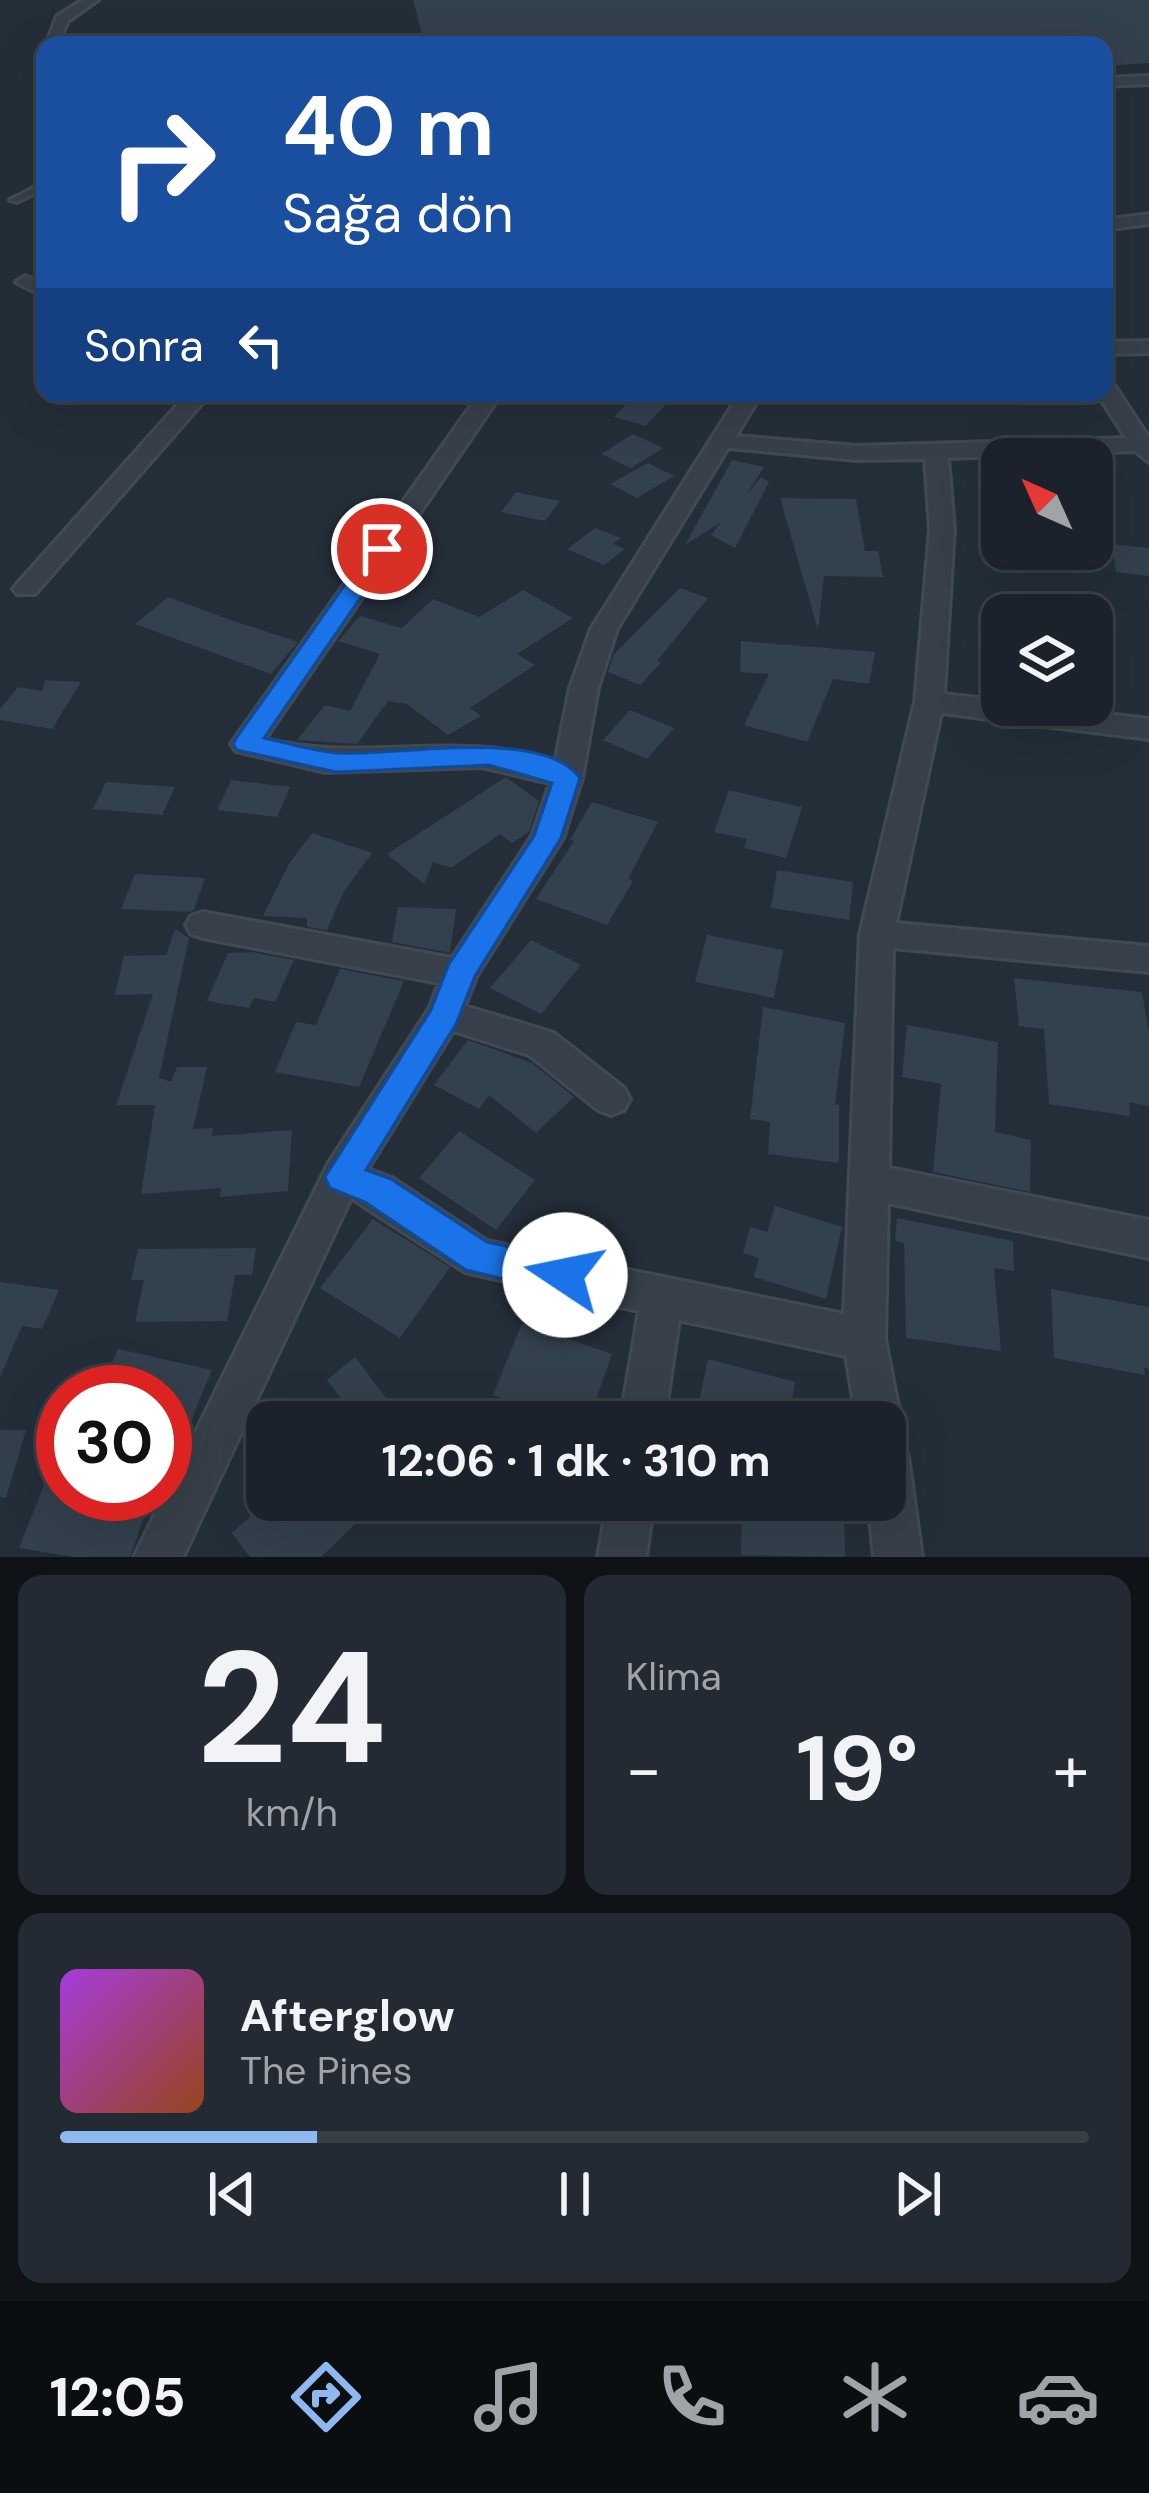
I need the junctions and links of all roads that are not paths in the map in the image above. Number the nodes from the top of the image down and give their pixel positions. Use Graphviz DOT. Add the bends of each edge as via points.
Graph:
graph roads {
  1 [pos="92,0"];
  2 [pos="54,36"];
  3 [pos="1149,80"];
  4 [pos="1113,82"];
  5 [pos="36,189"];
  6 [pos="14,200"];
  7 [pos="1149,219"];
  8 [pos="1113,224"];
  9 [pos="25,282"];
  10 [pos="36,287"];
  11 [pos="1149,347"];
  12 [pos="1113,348"];
  13 [pos="1113,400"];
  14 [pos="192,402"];
  15 [pos="485,402"];
  16 [pos="745,402"];
  17 [pos="721,441"];
  18 [pos="1146,450"];
  19 [pos="936,452"];
  20 [pos="26,590"];
  21 [pos="929,702"];
  22 [pos="1149,729"];
  23 [pos="567,778"];
  24 [pos="203,925"];
  25 [pos="877,934"];
  26 [pos="1149,959"];
  27 [pos="460,973"];
  28 [pos="445,1014"];
  29 [pos="611,1099"];
  30 [pos="342,1177"];
  31 [pos="870,1182"];
  32 [pos="1149,1239"];
  33 [pos="662,1295"];
  34 [pos="864,1339"];
  35 [pos="645,1401"];
  36 [pos="875,1401"];
  37 [pos="628,1521"];
  38 [pos="893,1521"];
  39 [pos="158,1557"];
  40 [pos="622,1557"];
  41 [pos="898,1557"];
  1 -- 2 [label="street" via="62,19"];
  3 -- 4 [label="street"];
  5 -- 6 [label="lane"];
  7 -- 8 [label="street"];
  9 -- 10 [label="street"];
  11 -- 12 [label="street"];
  13 -- 18 [label="street"];
  14 -- 20 [label="street"];
  15 -- 23 [label="street" via="246,744 336,762 489,755"];
  16 -- 17 [label="street"];
  17 -- 19 [label="street"];
  17 -- 23 [label="street" via="604,629"];
  18 -- 19 [label="street"];
  19 -- 21 [label="street" via="943,529"];
  21 -- 22 [label="street"];
  21 -- 25 [label="street"];
  23 -- 27 [label="street" via="547,838"];
  24 -- 27 [label="street"];
  25 -- 26 [label="street"];
  25 -- 31 [label="street"];
  27 -- 28 [label="street"];
  28 -- 29 [label="street" via="541,1044"];
  28 -- 30 [label="street"];
  30 -- 33 [label="street" via="378,1191 479,1258"];
  30 -- 39 [label="street"];
  31 -- 32 [label="street"];
  31 -- 34 [label="street"];
  33 -- 34 [label="street"];
  33 -- 35 [label="street"];
  34 -- 36 [label="street"];
  37 -- 40 [label="street"];
  38 -- 41 [label="street"];
}
